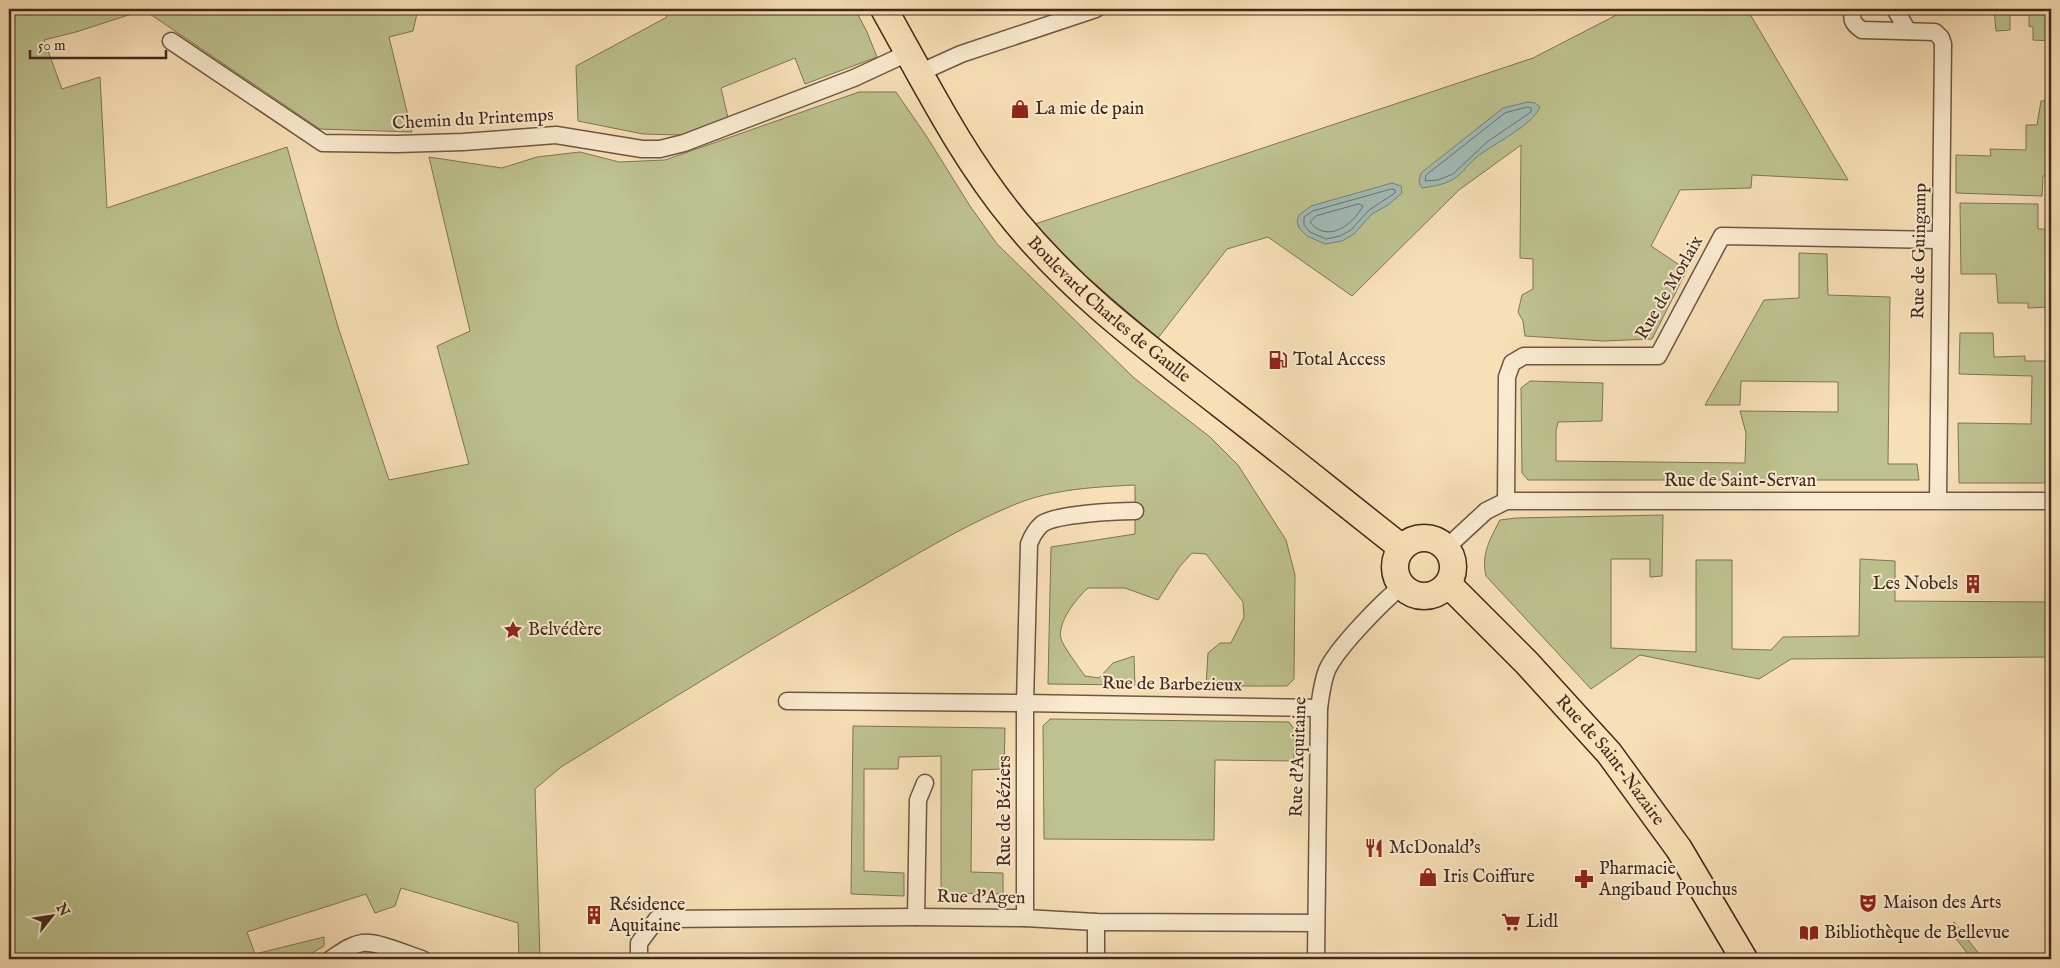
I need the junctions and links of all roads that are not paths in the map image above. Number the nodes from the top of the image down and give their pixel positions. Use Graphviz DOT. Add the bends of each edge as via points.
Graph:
graph roads {
  1 [pos="884,9"];
  2 [pos="1096,9"];
  3 [pos="1854,9"];
  4 [pos="1895,9"];
  5 [pos="1908,31"];
  6 [pos="171,41"];
  7 [pos="914,63"];
  8 [pos="1940,240"];
  9 [pos="1938,500"];
  10 [pos="1506,501"];
  11 [pos="2051,501"];
  12 [pos="1135,511"];
  13 [pos="1402,548"];
  14 [pos="1446,548"];
  15 [pos="1448,584"];
  16 [pos="1402,586"];
  17 [pos="787,701"];
  18 [pos="1025,703"];
  19 [pos="1319,708"];
  20 [pos="925,783"];
  21 [pos="916,917"];
  22 [pos="1025,918"];
  23 [pos="1096,922"];
  24 [pos="1315,923"];
  25 [pos="343,955"];
  26 [pos="330,959"];
  27 [pos="422,959"];
  28 [pos="639,959"];
  29 [pos="1096,959"];
  30 [pos="1316,959"];
  31 [pos="1744,959"];
  1 -- 7 [label="main road, Boulevard Charles de Gaulle"];
  2 -- 7 [label="street, Chemin du Printemps" via="961,54"];
  3 -- 5 [label="street, Rue de Guingamp" via="1854,25 1862,30"];
  4 -- 5 [label="street"];
  5 -- 8 [label="street, Rue de Guingamp" via="1935,32 1943,44"];
  6 -- 7 [label="street, Chemin du Printemps" via="323,143 462,142 556,135 642,150 660,149 684,143 854,78"];
  7 -- 13 [label="main road, Boulevard Charles de Gaulle" via="950,129 988,186 1022,229 1078,289 1128,333"];
  8 -- 9 [label="street, Rue de Guingamp"];
  8 -- 10 [label="street, Rue de Morlaix" via="1722,236 1658,356 1524,356 1512,364 1507,377"];
  9 -- 10 [label="street, Rue de Saint-Servan"];
  9 -- 11 [label="street, Rue de Saint-Servan"];
  10 -- 14 [label="street, Rue de Saint-Servan" via="1486,511"];
  12 -- 18 [label="street, Rue de Béziers" via="1100,512 1057,519 1044,523 1034,532 1029,544"];
  13 -- 14 [label="main road" via="1411,541 1427,538"];
  13 -- 16 [label="main road" via="1395,569"];
  14 -- 15 [label="main road" via="1453,568"];
  15 -- 16 [label="main road" via="1428,596 1416,596"];
  15 -- 31 [label="main road, Rue de Saint-Nazaire" via="1527,663 1609,753 1679,849"];
  16 -- 19 [label="street, Rue d'Aquitaine" via="1388,597 1328,668"];
  17 -- 18 [label="street, Rue de Barbezieux"];
  18 -- 19 [label="street, Rue de Barbezieux"];
  18 -- 22 [label="street, Rue de Béziers"];
  19 -- 24 [label="street, Rue d'Aquitaine"];
  20 -- 21 [label="street" via="918,800"];
  21 -- 22 [label="street, Rue d'Agen"];
  21 -- 28 [label="street, Rue d'Agen" via="658,919 639,943"];
  22 -- 23 [label="street, Rue d'Agen"];
  23 -- 24 [label="street, Rue d'Agen"];
  23 -- 29 [label="street"];
  24 -- 30 [label="street, Rue d'Aquitaine"];
  25 -- 26 [label="street"];
  25 -- 27 [label="street" via="363,943"];
}
